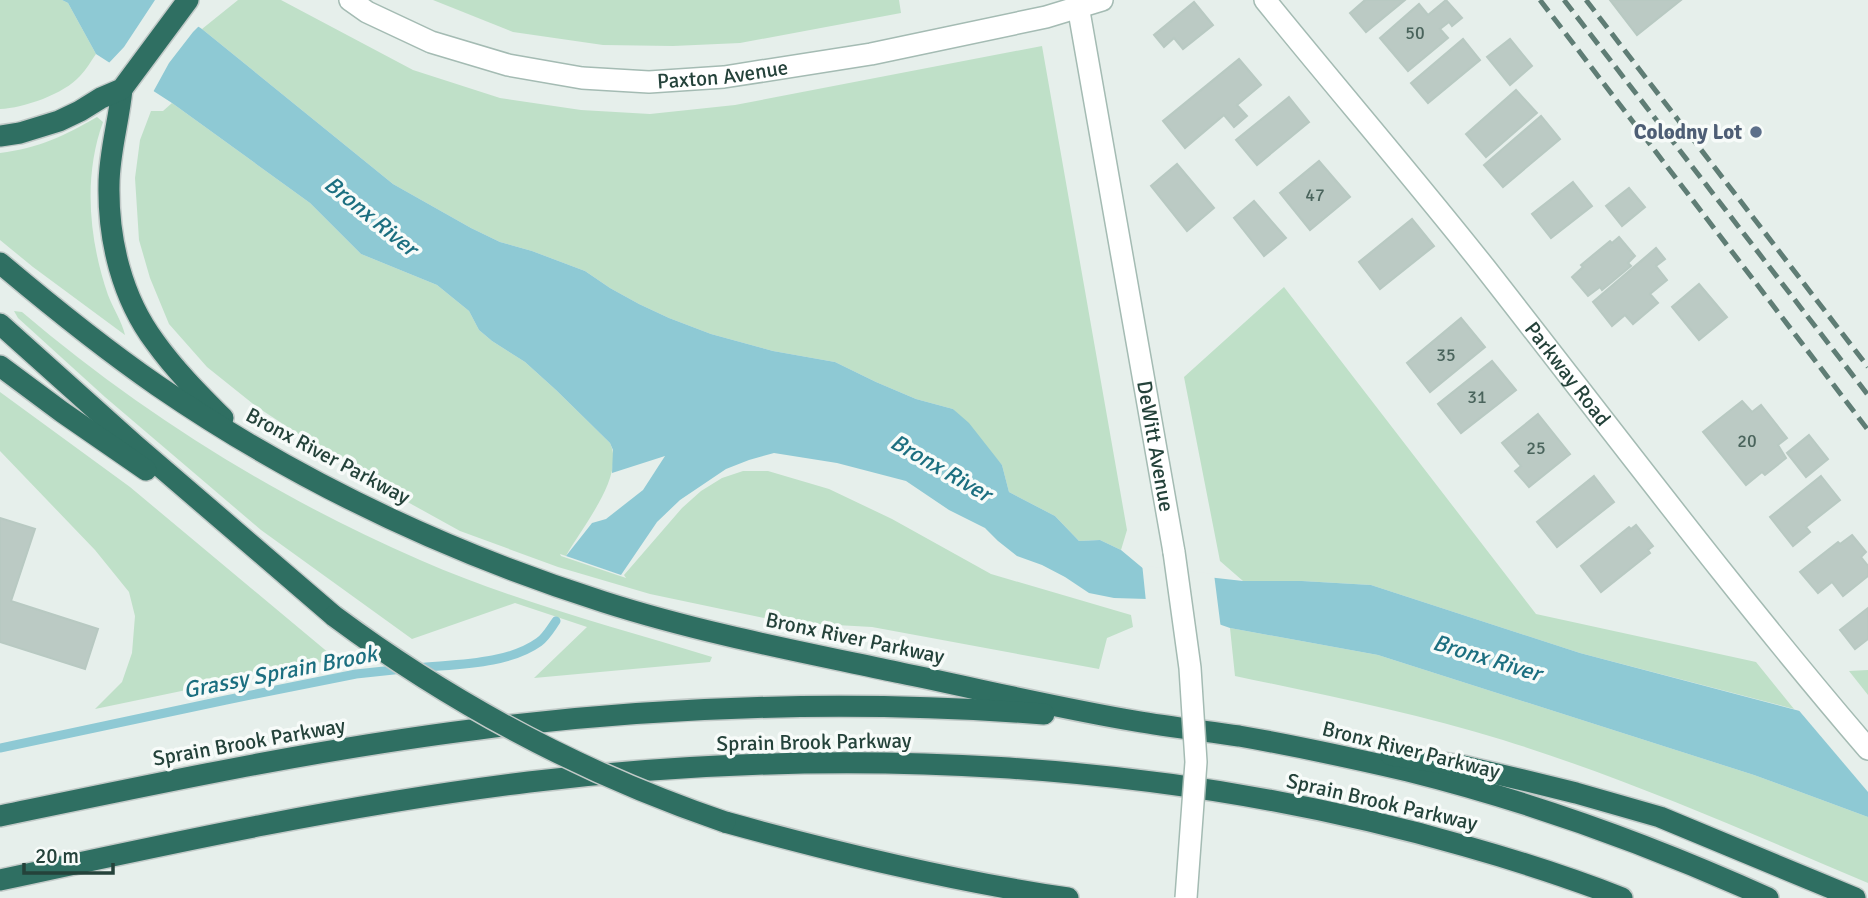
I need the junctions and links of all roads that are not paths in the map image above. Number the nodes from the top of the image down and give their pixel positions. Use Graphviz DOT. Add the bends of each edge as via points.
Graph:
graph roads {
  1 [pos="350,0"];
  2 [pos="1102,0"];
  3 [pos="1265,0"];
  4 [pos="187,2"];
  5 [pos="1078,4"];
  6 [pos="122,89"];
  7 [pos="0,136"];
  8 [pos="0,263"];
  9 [pos="0,324"];
  10 [pos="0,366"];
  11 [pos="250,444"];
  12 [pos="229,527"];
  13 [pos="1136,722"];
  14 [pos="1243,737"];
  15 [pos="1868,749"];
  16 [pos="0,816"];
  17 [pos="950,877"];
  18 [pos="0,880"];
  19 [pos="1025,898"];
  20 [pos="1068,898"];
  21 [pos="1186,898"];
  22 [pos="1622,898"];
  23 [pos="1768,898"];
  24 [pos="1855,898"];
  1 -- 5 [label="street, Paxton Avenue" via="431,42 508,65 582,78 649,82 724,77 870,54 1046,17"];
  2 -- 5 [label="street, Paxton Avenue"];
  3 -- 15 [label="street, Parkway Road" via="1484,266"];
  4 -- 6 [label="highway"];
  5 -- 21 [label="street, DeWitt Avenue, bridge" via="1174,552 1190,668 1196,762"];
  6 -- 7 [label="highway" via="59,121"];
  6 -- 11 [label="highway" via="109,183 113,240 128,295 169,361"];
  8 -- 11 [label="highway, Bronx River Parkway" via="118,357"];
  9 -- 12 [label="highway"];
  10 -- 12 [label="highway"];
  11 -- 13 [label="highway, Bronx River Parkway" via="445,543 604,602 757,642"];
  12 -- 17 [label="highway, bridge" via="385,654 527,738 624,784 724,822"];
  13 -- 14 [label="highway, Bronx River Parkway"];
  13 -- 16 [label="highway, Sprain Brook Parkway" via="1029,712 866,707 588,718 321,753"];
  14 -- 23 [label="highway, Bronx River Parkway" via="1406,771 1510,799 1613,833"];
  14 -- 24 [label="highway" via="1462,766 1576,793 1660,817"];
  17 -- 19 [label="highway"];
  17 -- 20 [label="highway"];
  18 -- 22 [label="highway, Sprain Brook Parkway" via="303,817 529,782 719,767 856,764 1031,770 1236,794 1393,826"];
}
